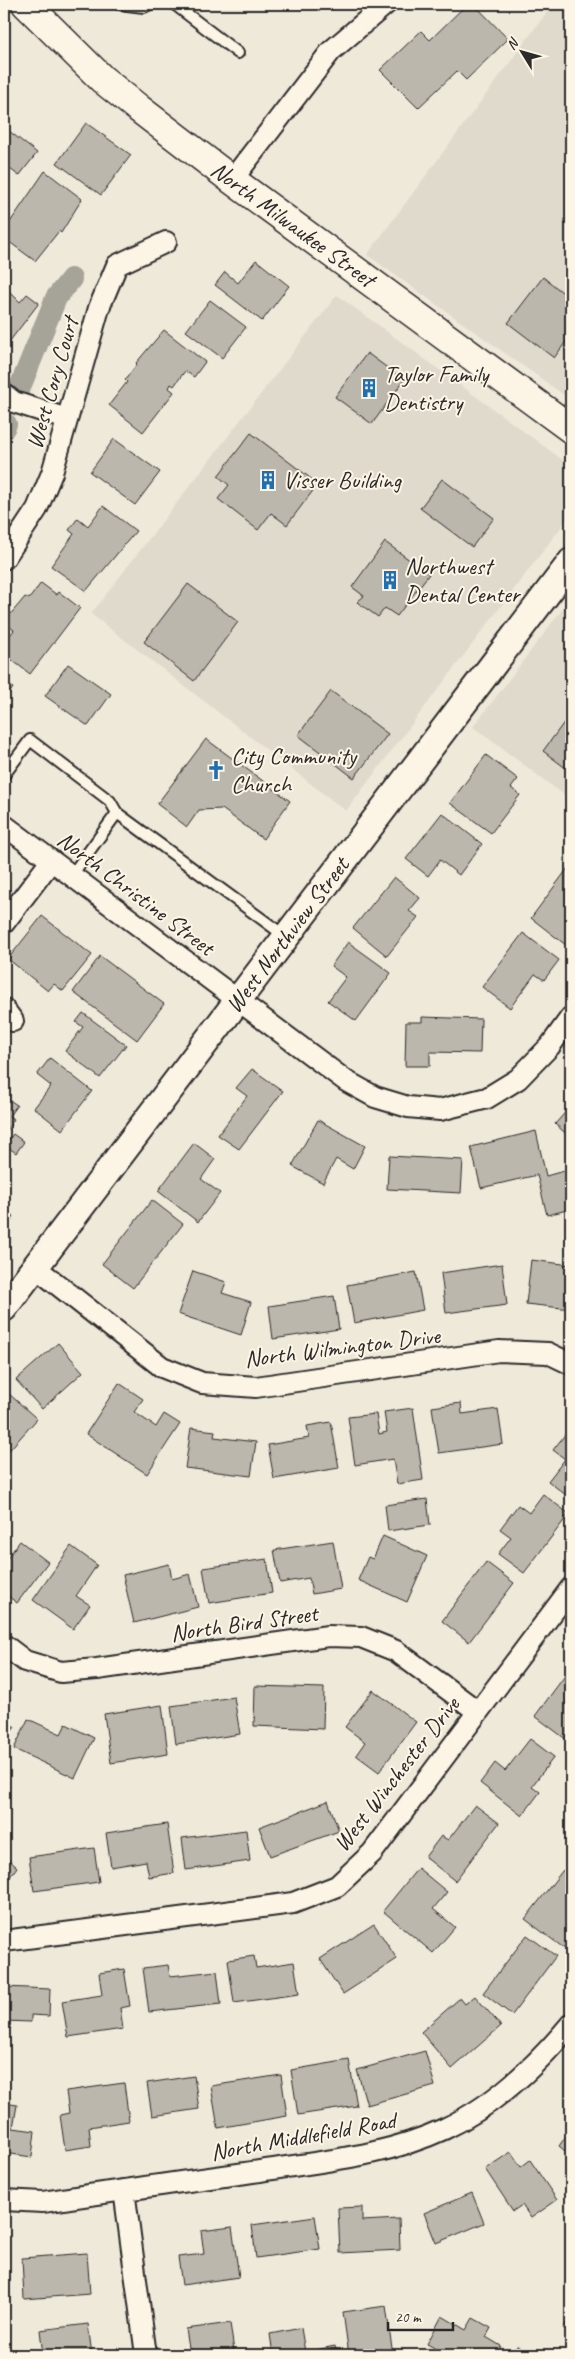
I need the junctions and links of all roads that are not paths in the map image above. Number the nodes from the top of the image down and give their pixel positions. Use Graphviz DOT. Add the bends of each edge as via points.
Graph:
graph roads {
  1 [pos="26,4"];
  2 [pos="119,4"];
  3 [pos="150,4"];
  4 [pos="174,4"];
  5 [pos="386,4"];
  6 [pos="238,53"];
  7 [pos="232,180"];
  8 [pos="166,242"];
  9 [pos="4,394"];
  10 [pos="67,419"];
  11 [pos="571,429"];
  12 [pos="4,559"];
  13 [pos="571,562"];
  14 [pos="4,775"];
  15 [pos="117,813"];
  16 [pos="4,826"];
  17 [pos="51,861"];
  18 [pos="71,876"];
  19 [pos="4,923"];
  20 [pos="286,936"];
  21 [pos="238,1000"];
  22 [pos="571,1017"];
  23 [pos="35,1267"];
  24 [pos="4,1308"];
  25 [pos="571,1364"];
  26 [pos="571,1588"];
  27 [pos="564,1612"];
  28 [pos="4,1645"];
  29 [pos="477,1711"];
  30 [pos="4,1941"];
  31 [pos="571,2024"];
  32 [pos="124,2190"];
  33 [pos="4,2200"];
  34 [pos="146,2355"];
  1 -- 7 [label="main road, North Milwaukee Street" via="102,78"];
  2 -- 3 [label="lane" via="144,7"];
  4 -- 6 [label="lane"];
  5 -- 7 [label="street" via="332,51"];
  7 -- 11 [label="main road, North Milwaukee Street"];
  8 -- 10 [label="street, West Cory Court" via="117,265 99,308"];
  9 -- 10 [label="street" via="14,402"];
  10 -- 12 [label="street, West Cory Court" via="52,473 37,509"];
  13 -- 20 [label="street, West Northview Street"];
  14 -- 15 [label="lane" via="30,740 110,802"];
  15 -- 18 [label="lane"];
  15 -- 20 [label="lane"];
  16 -- 17 [label="street, North Christine Street"];
  17 -- 18 [label="street, North Christine Street"];
  17 -- 19 [label="street"];
  18 -- 21 [label="street, North Christine Street"];
  20 -- 21 [label="street, West Northview Street"];
  21 -- 22 [label="street, North Christine Street" via="346,1081 375,1097 408,1107 440,1110 487,1098 518,1079 550,1046"];
  21 -- 23 [label="street, West Northview Street"];
  23 -- 24 [label="street, West Northview Street"];
  23 -- 25 [label="street, North Wilmington Drive" via="162,1367 202,1384 256,1386 499,1351 548,1353"];
  26 -- 27 [label="street, West Winchester Drive"];
  27 -- 29 [label="street, West Winchester Drive"];
  28 -- 29 [label="street, North Bird Street" via="24,1660 61,1672 328,1636 361,1637 396,1651"];
  29 -- 30 [label="street, West Winchester Drive" via="372,1852 337,1886 293,1903"];
  31 -- 32 [label="street, North Middlefield Road" via="534,2067 485,2105 446,2128 402,2146 346,2158"];
  32 -- 33 [label="street, North Middlefield Road" via="43,2202"];
  32 -- 34 [label="street"];
}
